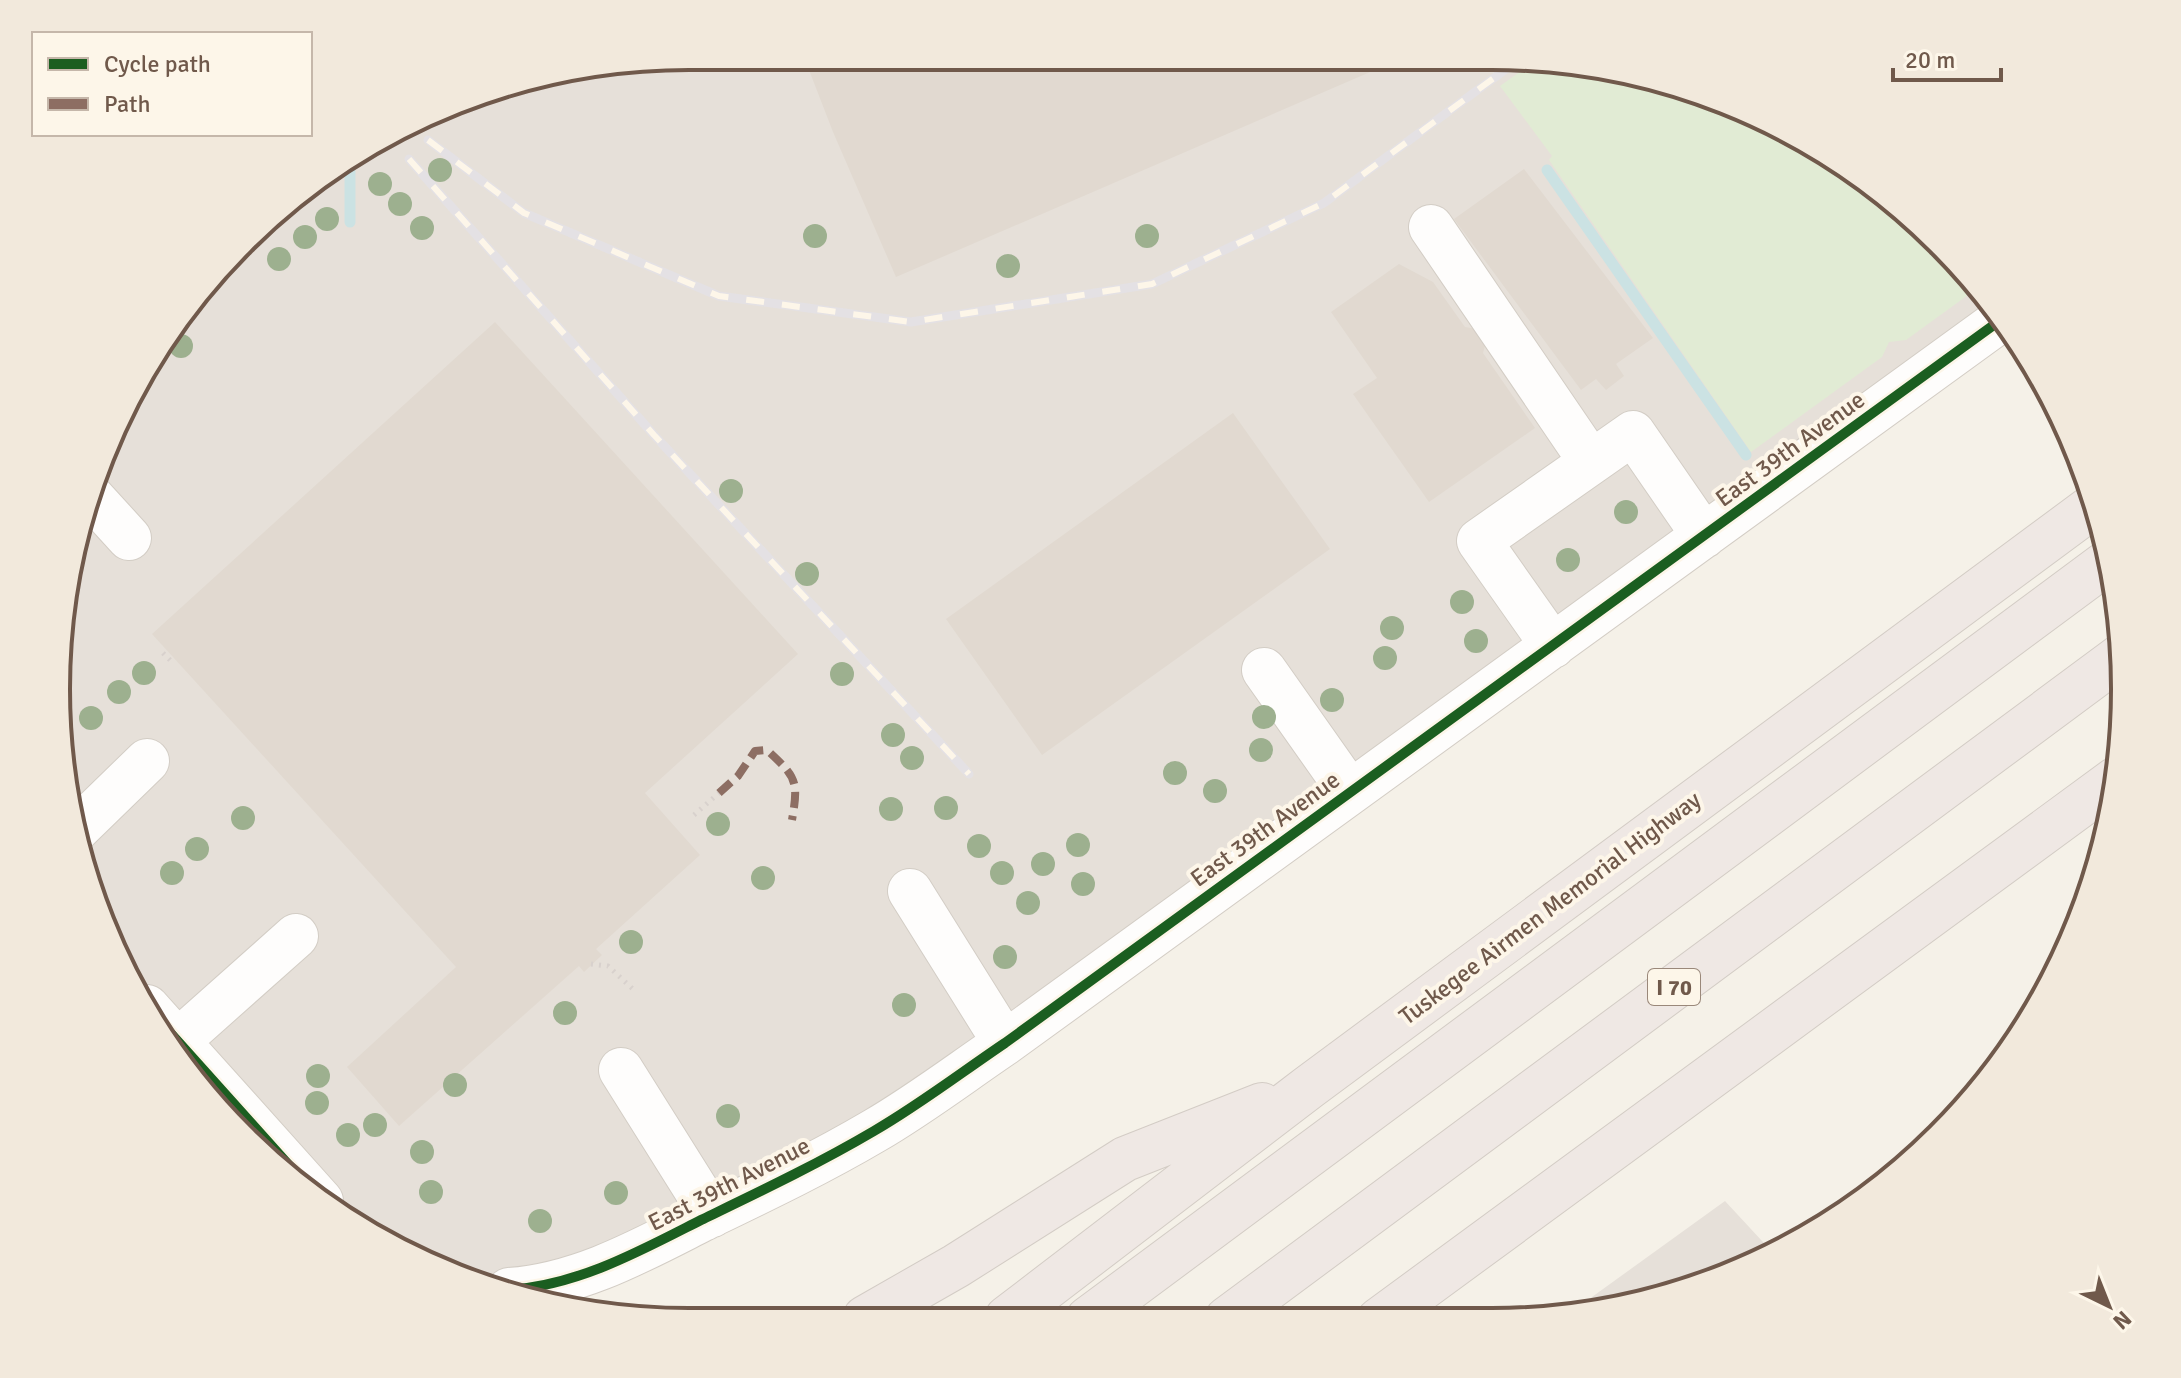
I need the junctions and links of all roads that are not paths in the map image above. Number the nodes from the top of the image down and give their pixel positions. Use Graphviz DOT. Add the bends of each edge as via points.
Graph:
graph roads {
  1 [pos="1431,227"];
  2 [pos="1993,326"];
  3 [pos="1591,462"];
  4 [pos="99,505"];
  5 [pos="2085,512"];
  6 [pos="1704,536"];
  7 [pos="129,538"];
  8 [pos="2099,568"];
  9 [pos="1553,646"];
  10 [pos="2110,664"];
  11 [pos="1264,670"];
  12 [pos="147,761"];
  13 [pos="2103,789"];
  14 [pos="1350,792"];
  15 [pos="85,822"];
  16 [pos="910,891"];
  17 [pos="296,936"];
  18 [pos="179,1040"];
  19 [pos="1005,1043"];
  20 [pos="188,1052"];
  21 [pos="621,1070"];
  22 [pos="1309,1087"];
  23 [pos="1668,1110"];
  24 [pos="271,1145"];
  25 [pos="712,1215"];
  26 [pos="534,1288"];
  27 [pos="882,1308"];
  28 [pos="1020,1308"];
  29 [pos="1103,1308"];
  30 [pos="1242,1308"];
  31 [pos="1396,1308"];
  32 [pos="1431,1308"];
  1 -- 3 [label="street"];
  2 -- 6 [label="street, East 39th Avenue"];
  3 -- 6 [label="street" via="1633,433"];
  3 -- 9 [label="street" via="1479,541"];
  4 -- 7 [label="street"];
  5 -- 22 [label="highway, Tuskegee Airmen Memorial Highway"];
  6 -- 9 [label="street, East 39th Avenue"];
  8 -- 29 [label="highway"];
  9 -- 14 [label="street, East 39th Avenue"];
  10 -- 30 [label="highway, I 70"];
  11 -- 14 [label="street"];
  12 -- 15 [label="street"];
  13 -- 23 [label="highway"];
  14 -- 19 [label="street, East 39th Avenue"];
  16 -- 19 [label="street"];
  17 -- 18 [label="street"];
  19 -- 25 [label="street, East 39th Avenue" via="877,1130"];
  20 -- 24 [label="street"];
  21 -- 25 [label="street"];
  22 -- 27 [label="highway" via="1125,1159"];
  22 -- 28 [label="highway, Tuskegee Airmen Memorial Highway"];
  23 -- 31 [label="highway"];
  23 -- 32 [label="highway"];
  25 -- 26 [label="street, East 39th Avenue" via="597,1271"];
}
